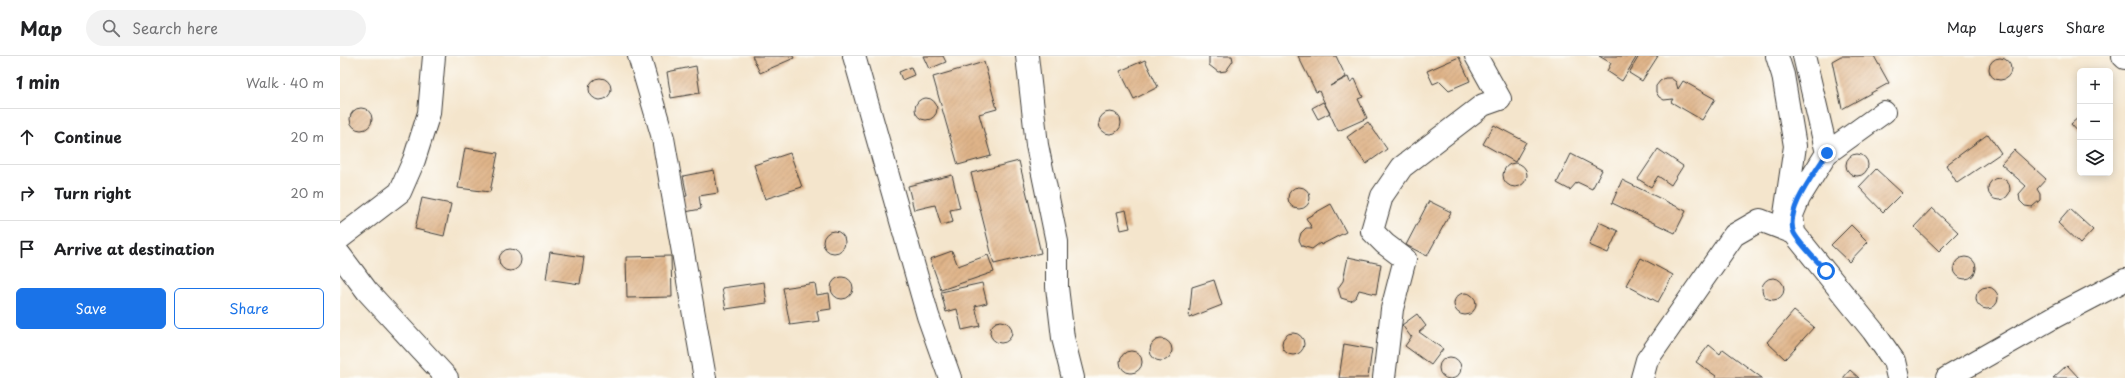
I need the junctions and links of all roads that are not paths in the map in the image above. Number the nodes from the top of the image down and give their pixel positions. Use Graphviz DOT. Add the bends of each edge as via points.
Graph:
graph roads {
  1 [pos="434,56"];
  2 [pos="639,56"];
  3 [pos="854,56"];
  4 [pos="1027,56"];
  5 [pos="1476,56"];
  6 [pos="1777,56"];
  7 [pos="1804,56"];
  8 [pos="1884,112"];
  9 [pos="1827,153"];
  10 [pos="1788,230"];
  11 [pos="340,238"];
  12 [pos="340,254"];
  13 [pos="2125,280"];
  14 [pos="447,378"];
  15 [pos="705,378"];
  16 [pos="950,378"];
  17 [pos="1073,378"];
  18 [pos="1384,378"];
  19 [pos="1642,378"];
  20 [pos="1898,378"];
  21 [pos="1947,378"];
  1 -- 11 [label="street" via="429,113 414,160 400,192"];
  2 -- 15 [label="street" via="663,138"];
  3 -- 16 [label="street" via="928,316"];
  4 -- 17 [label="street" via="1037,145 1057,242 1057,287 1063,338"];
  5 -- 18 [label="street" via="1500,98 1483,105 1402,167 1382,196 1372,231 1405,260 1392,309"];
  6 -- 10 [label="street" via="1783,75 1795,146"];
  7 -- 9 [label="street"];
  8 -- 9 [label="street"];
  9 -- 10 [label="street" via="1799,198"];
  10 -- 19 [label="street" via="1760,220 1734,235 1647,360"];
  10 -- 20 [label="street" via="1873,331 1894,362"];
  12 -- 14 [label="street" via="367,291"];
  13 -- 21 [label="street"];
}
